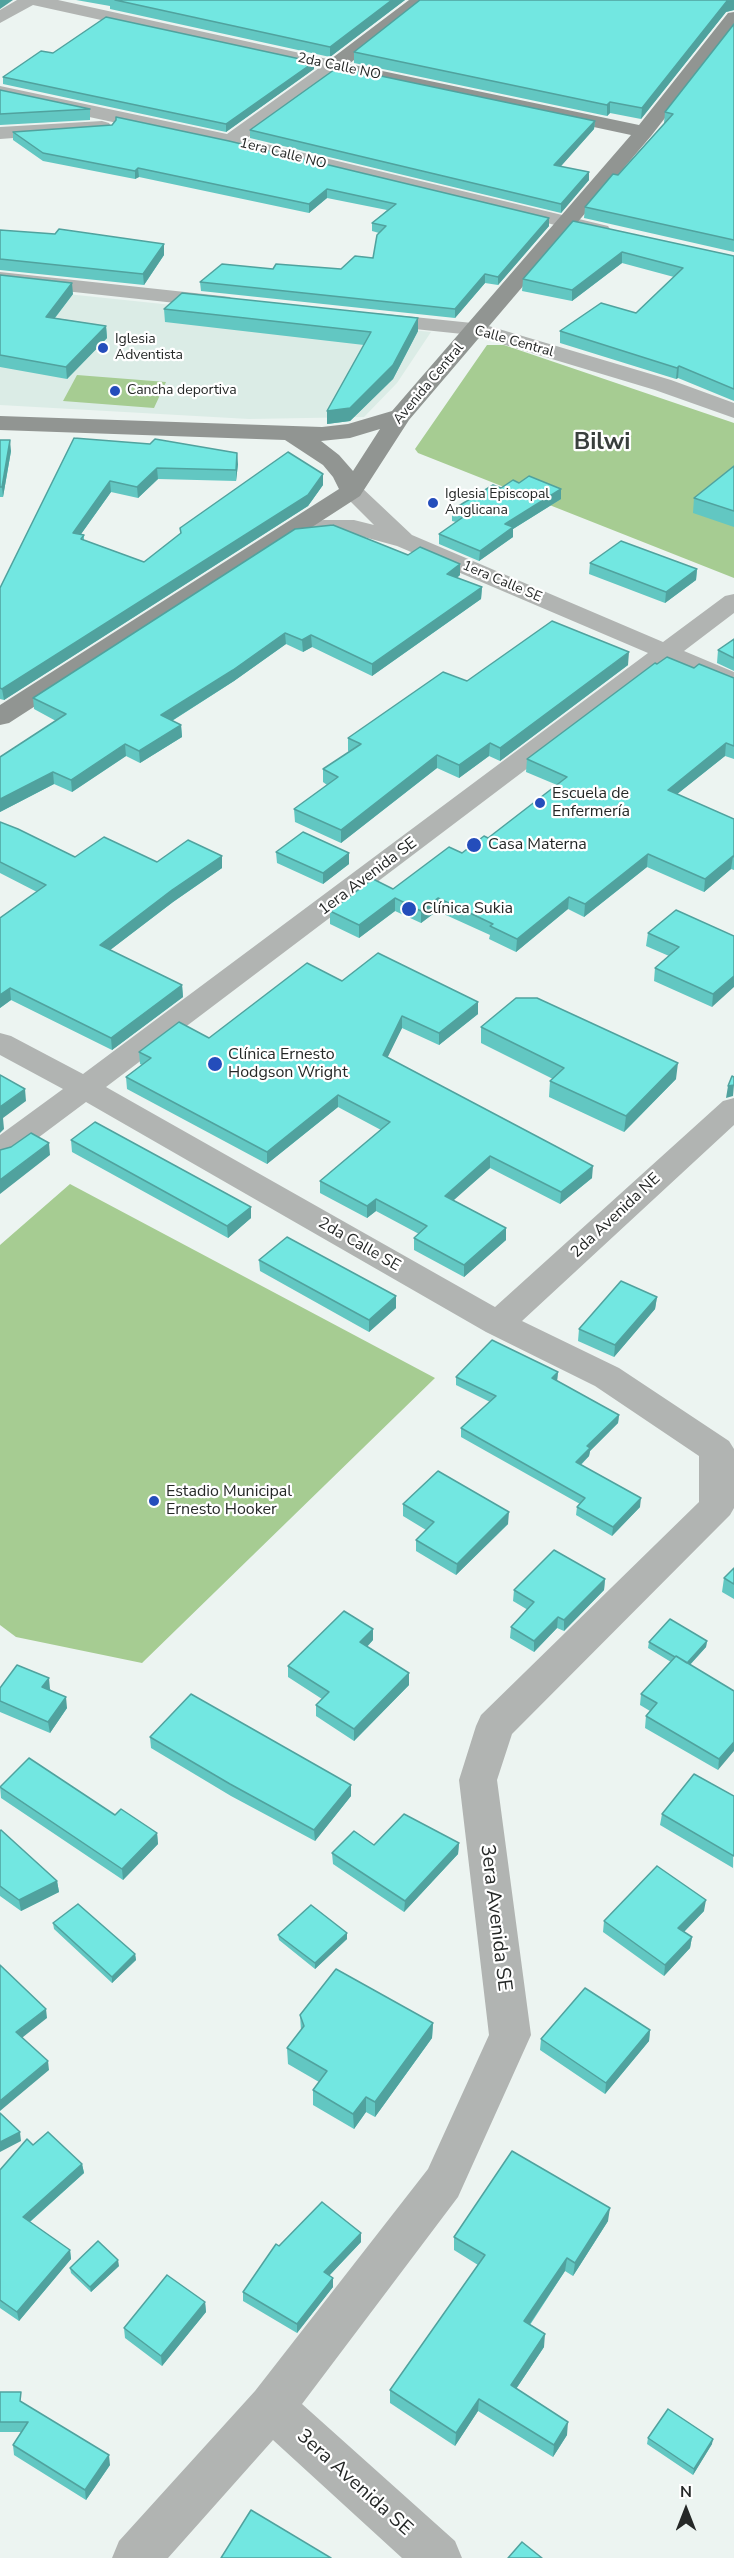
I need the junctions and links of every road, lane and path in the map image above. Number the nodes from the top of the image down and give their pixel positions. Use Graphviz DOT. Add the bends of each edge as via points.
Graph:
graph roads {
  1 [pos="29,0"];
  2 [pos="34,0"];
  3 [pos="420,0"];
  4 [pos="734,17"];
  5 [pos="0,18"];
  6 [pos="334,66"];
  7 [pos="0,92"];
  8 [pos="158,126"];
  9 [pos="1,132"];
  10 [pos="644,132"];
  11 [pos="230,141"];
  12 [pos="566,222"];
  13 [pos="622,234"];
  14 [pos="0,278"];
  15 [pos="237,304"];
  16 [pos="356,316"];
  17 [pos="474,329"];
  18 [pos="734,411"];
  19 [pos="400,416"];
  20 [pos="0,423"];
  21 [pos="292,434"];
  22 [pos="352,491"];
  23 [pos="289,532"];
  24 [pos="403,540"];
  25 [pos="734,601"];
  26 [pos="667,652"];
  27 [pos="734,681"];
  28 [pos="0,717"];
  29 [pos="0,1043"];
  30 [pos="85,1088"];
  31 [pos="734,1108"];
  32 [pos="0,1151"];
  33 [pos="498,1324"];
  34 [pos="717,1450"];
  35 [pos="271,2407"];
  36 [pos="136,2558"];
  37 [pos="438,2558"];
  1 -- 5 [label="street"];
  2 -- 6 [label="street, 2da Calle NO"];
  3 -- 6 [label="street"];
  4 -- 10 [label="street, Avenida Central"];
  6 -- 10 [label="street, 2da Calle NO"];
  6 -- 11 [label="street"];
  7 -- 8 [label="street, 1era Calle NO"];
  8 -- 9 [label="street"];
  8 -- 11 [label="street, 1era Calle NO"];
  10 -- 12 [label="street, Avenida Central"];
  11 -- 12 [label="street, 1era Calle NO"];
  12 -- 13 [label="street, 1era Calle NO"];
  12 -- 17 [label="street, Avenida Central"];
  14 -- 15 [label="street"];
  16 -- 17 [label="street, Calle Central"];
  17 -- 18 [label="street, Calle Central" via="663,385"];
  17 -- 19 [label="street, Avenida Central"];
  19 -- 21 [label="street" via="350,431"];
  19 -- 22 [label="street, Avenida Central"];
  20 -- 21 [label="street"];
  21 -- 22 [label="street" via="331,460"];
  22 -- 23 [label="street, Avenida Central"];
  22 -- 24 [label="street, 1era Calle SE"];
  23 -- 24 [label="street" via="324,526 354,527"];
  23 -- 28 [label="street, Avenida Central"];
  24 -- 26 [label="street, 1era Calle SE"];
  25 -- 26 [label="street, 1era Avenida SE"];
  26 -- 27 [label="street, 1era Calle SE"];
  26 -- 30 [label="street, 1era Avenida SE"];
  29 -- 30 [label="street, 2da Calle SE"];
  30 -- 32 [label="street, 1era Avenida SE"];
  30 -- 33 [label="street, 2da Calle SE"];
  31 -- 33 [label="street, 2da Avenida NE"];
  33 -- 34 [label="street, 2da Calle SE" via="607,1377"];
  34 -- 35 [label="street, 3era Avenida SE" via="717,1506 495,1726 478,1780 510,2035 442,2183"];
  35 -- 36 [label="street, 3era Avenida SE"];
  35 -- 37 [label="street, 3era Avenida SE"];
}
